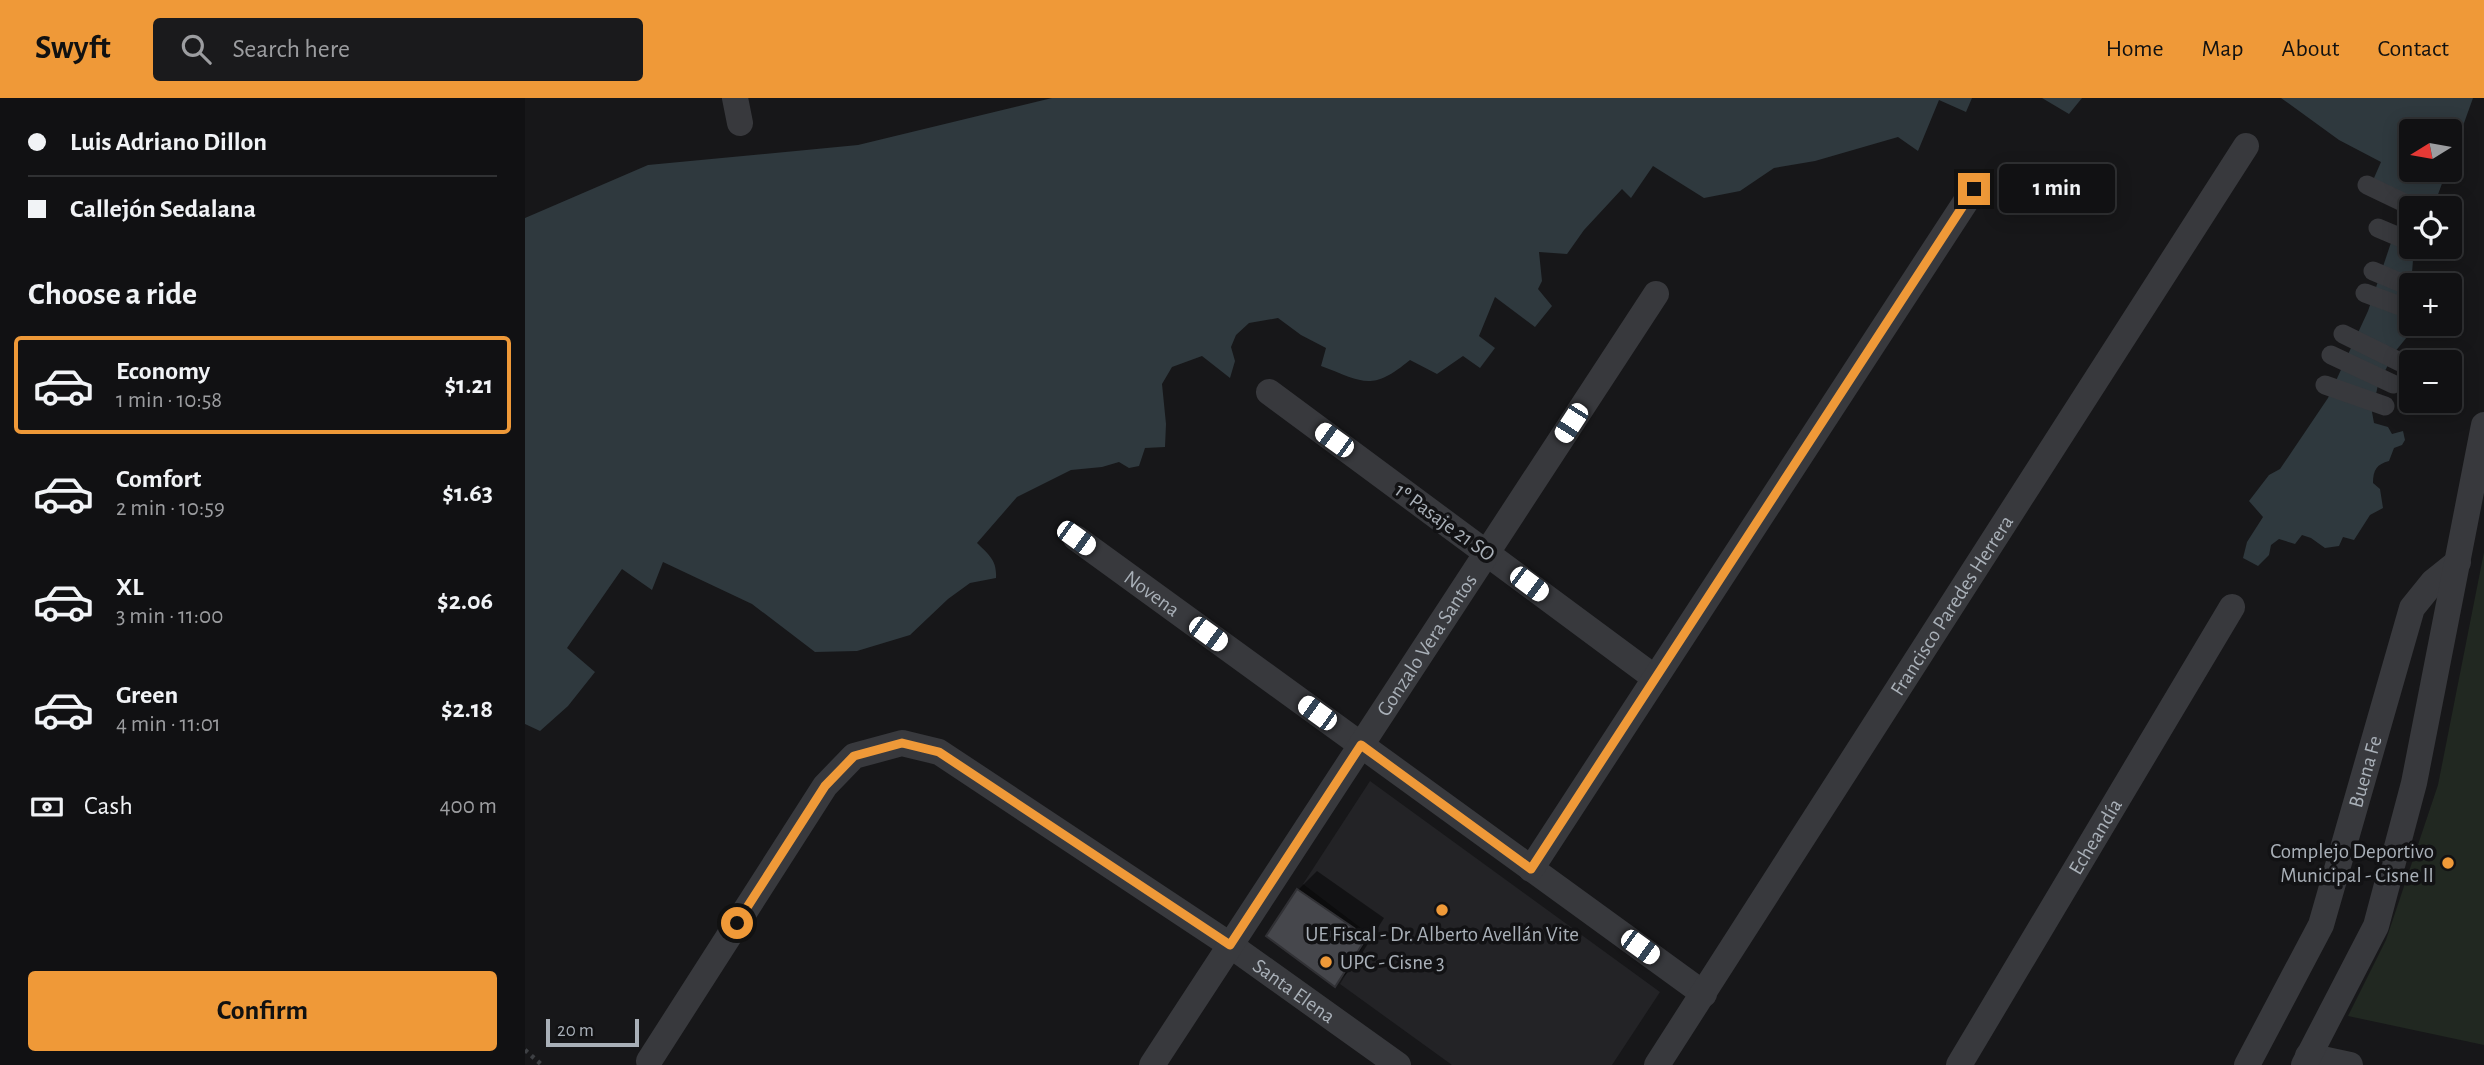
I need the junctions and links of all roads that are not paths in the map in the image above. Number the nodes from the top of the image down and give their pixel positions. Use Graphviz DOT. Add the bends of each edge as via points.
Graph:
graph roads {
  1 [pos="2246,146"];
  2 [pos="2367,185"];
  3 [pos="1974,189"];
  4 [pos="2399,200"];
  5 [pos="2378,228"];
  6 [pos="2399,237"];
  7 [pos="2373,271"];
  8 [pos="2399,282"];
  9 [pos="2365,293"];
  10 [pos="1656,294"];
  11 [pos="2399,306"];
  12 [pos="2343,334"];
  13 [pos="2331,355"];
  14 [pos="2399,362"];
  15 [pos="2393,384"];
  16 [pos="2325,385"];
  17 [pos="1269,392"];
  18 [pos="2385,407"];
  19 [pos="2484,425"];
  20 [pos="1076,538"];
  21 [pos="1487,552"];
  22 [pos="2458,562"];
  23 [pos="2232,607"];
  24 [pos="1655,678"];
  25 [pos="1361,745"];
  26 [pos="1531,869"];
  27 [pos="1230,945"];
  28 [pos="1705,994"];
  29 [pos="2306,1060"];
  30 [pos="649,1061"];
  31 [pos="1152,1065"];
  32 [pos="1398,1065"];
  33 [pos="1657,1065"];
  34 [pos="1959,1065"];
  35 [pos="2247,1065"];
  36 [pos="2350,1065"];
  1 -- 28 [label="street, Francisco Paredes Herrera"];
  2 -- 4 [label="street"];
  3 -- 24 [label="street"];
  5 -- 6 [label="street"];
  7 -- 8 [label="street"];
  9 -- 11 [label="street"];
  10 -- 21 [label="street, Gonzalo Vera Santos"];
  12 -- 14 [label="street"];
  13 -- 15 [label="street"];
  16 -- 18 [label="street"];
  17 -- 21 [label="street, 1º Pasaje 21 SO"];
  19 -- 22 [label="street"];
  20 -- 25 [label="street, Novena"];
  21 -- 24 [label="street, 1º Pasaje 21 SO"];
  21 -- 25 [label="street, Gonzalo Vera Santos"];
  22 -- 29 [label="street" via="2414,783 2376,926"];
  22 -- 35 [label="street, Buena Fe" via="2433,582 2412,608 2321,925"];
  23 -- 34 [label="street, Echeandía"];
  24 -- 26 [label="street"];
  25 -- 26 [label="street, Novena"];
  25 -- 27 [label="street, Gonzalo Vera Santos"];
  26 -- 28 [label="street, Novena"];
  27 -- 30 [label="street, Santa Elena" via="939,752 902,743 854,756 825,786"];
  27 -- 31 [label="street, Gonzalo Vera Santos"];
  27 -- 32 [label="street, Santa Elena"];
  28 -- 33 [label="street, Francisco Paredes Herrera"];
  29 -- 36 [label="street"];
}
